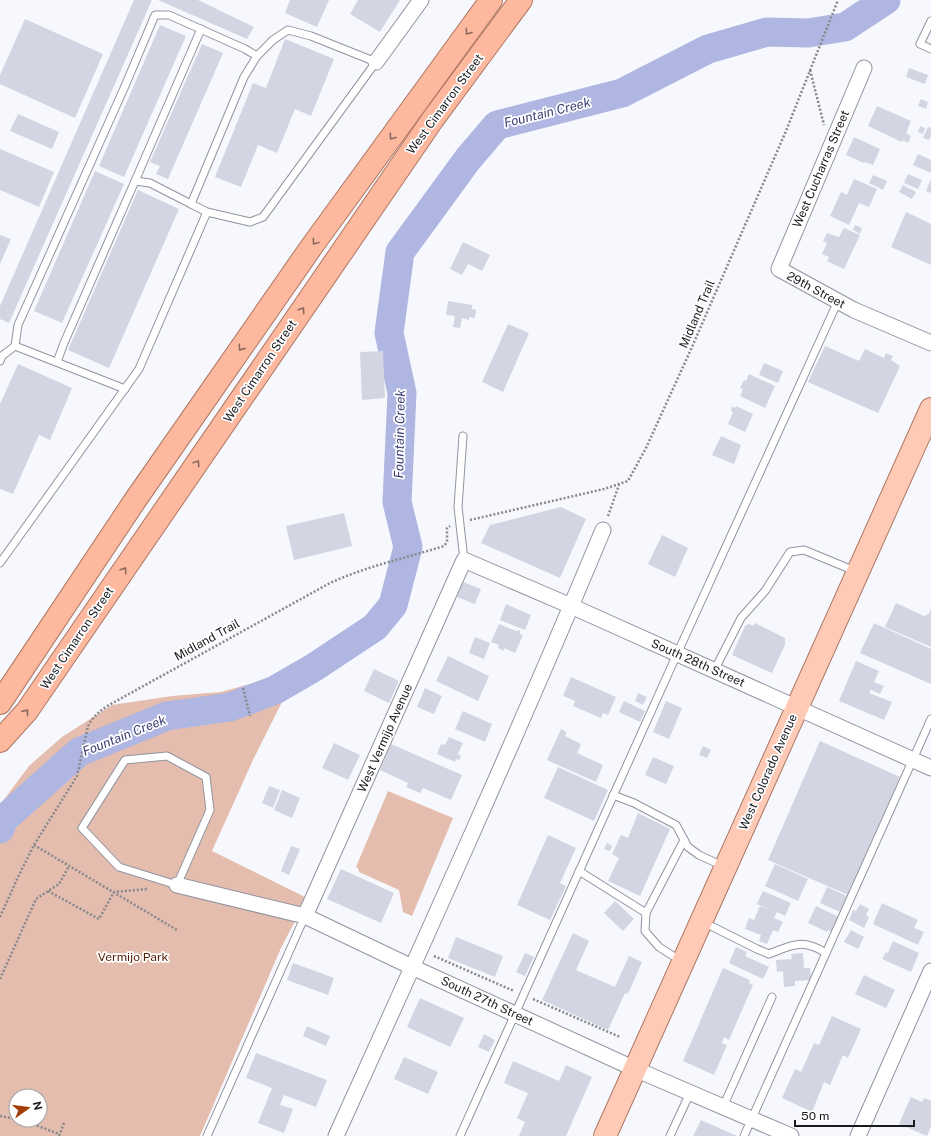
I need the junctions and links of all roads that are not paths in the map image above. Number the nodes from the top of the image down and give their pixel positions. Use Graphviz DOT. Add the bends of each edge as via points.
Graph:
graph roads {
  1 [pos="421,0"];
  2 [pos="491,0"];
  3 [pos="521,0"];
  4 [pos="931,21"];
  5 [pos="201,29"];
  6 [pos="931,49"];
  7 [pos="257,56"];
  8 [pos="376,62"];
  9 [pos="864,68"];
  10 [pos="135,181"];
  11 [pos="191,204"];
  12 [pos="207,212"];
  13 [pos="779,269"];
  14 [pos="838,301"];
  15 [pos="931,343"];
  16 [pos="15,346"];
  17 [pos="0,360"];
  18 [pos="57,362"];
  19 [pos="126,388"];
  20 [pos="931,409"];
  21 [pos="463,436"];
  22 [pos="603,530"];
  23 [pos="464,560"];
  24 [pos="0,563"];
  25 [pos="858,572"];
  26 [pos="571,606"];
  27 [pos="677,654"];
  28 [pos="714,671"];
  29 [pos="0,703"];
  30 [pos="797,708"];
  31 [pos="931,719"];
  32 [pos="0,741"];
  33 [pos="913,760"];
  34 [pos="931,768"];
  35 [pos="613,795"];
  36 [pos="684,840"];
  37 [pos="725,867"];
  38 [pos="579,871"];
  39 [pos="178,885"];
  40 [pos="646,913"];
  41 [pos="305,916"];
  42 [pos="701,921"];
  43 [pos="826,953"];
  44 [pos="683,962"];
  45 [pos="412,967"];
  46 [pos="931,971"];
  47 [pos="772,997"];
  48 [pos="514,1014"];
  49 [pos="634,1069"];
  50 [pos="690,1093"];
  51 [pos="723,1107"];
  52 [pos="752,1119"];
  53 [pos="207,1136"];
  54 [pos="336,1136"];
  55 [pos="460,1136"];
  56 [pos="605,1136"];
  57 [pos="670,1136"];
  58 [pos="744,1136"];
  59 [pos="791,1136"];
  60 [pos="858,1136"];
  1 -- 8 [label="street"];
  2 -- 29 [label="highway, West Cimarron Street, one-way" via="312,246 136,499"];
  32 -- 3 [label="highway, West Cimarron Street, one-way" via="27,711 433,118"];
  4 -- 6 [label="lane" via="920,44"];
  5 -- 7 [label="lane"];
  5 -- 10 [label="lane"];
  5 -- 16 [label="lane" via="170,15 155,15 18,325"];
  7 -- 8 [label="lane" via="288,30 311,36"];
  7 -- 11 [label="lane" via="244,77"];
  8 -- 12 [label="lane" via="263,217 250,222"];
  9 -- 13 [label="street, West Cucharras Street"];
  10 -- 11 [label="lane" via="150,183"];
  10 -- 18 [label="lane"];
  11 -- 12 [label="lane"];
  12 -- 19 [label="lane" via="139,369"];
  13 -- 14 [label="street, 29th Street"];
  14 -- 15 [label="street, 29th Street"];
  14 -- 27 [label="lane"];
  16 -- 17 [label="lane"];
  16 -- 18 [label="lane"];
  18 -- 19 [label="lane"];
  19 -- 24 [label="lane"];
  20 -- 25 [label="main road, West Colorado Avenue"];
  21 -- 23 [label="lane" via="458,507"];
  22 -- 26 [label="street"];
  23 -- 26 [label="street, South 28th Street"];
  23 -- 41 [label="street, West Vermijo Avenue"];
  25 -- 28 [label="lane" via="804,550 790,552 766,591 741,618"];
  25 -- 30 [label="main road, West Colorado Avenue"];
  26 -- 27 [label="street, South 28th Street"];
  26 -- 45 [label="street"];
  27 -- 28 [label="street, South 28th Street"];
  27 -- 35 [label="lane"];
  28 -- 30 [label="street, South 28th Street"];
  30 -- 33 [label="street, South 28th Street"];
  30 -- 37 [label="main road, West Colorado Avenue"];
  31 -- 33 [label="lane"];
  33 -- 34 [label="street, South 28th Street"];
  33 -- 43 [label="lane"];
  35 -- 36 [label="lane" via="676,825"];
  35 -- 38 [label="lane"];
  36 -- 37 [label="lane" via="688,847 699,855"];
  36 -- 40 [label="lane"];
  37 -- 42 [label="main road, West Colorado Avenue"];
  38 -- 40 [label="lane"];
  38 -- 48 [label="lane"];
  39 -- 39 [label="lane" via="119,867 82,828 125,760 166,756 206,777 210,810"];
  39 -- 41 [label="street, South 27th Street"];
  40 -- 44 [label="lane" via="645,931 659,947"];
  41 -- 45 [label="street, South 27th Street"];
  41 -- 53 [label="lane"];
  42 -- 43 [label="lane" via="769,954 788,946 802,944 816,947"];
  42 -- 44 [label="main road, West Colorado Avenue"];
  43 -- 52 [label="lane"];
  44 -- 49 [label="main road, West Colorado Avenue"];
  45 -- 48 [label="street, South 27th Street"];
  45 -- 54 [label="street"];
  46 -- 60 [label="street"];
  47 -- 51 [label="lane"];
  48 -- 49 [label="street, South 27th Street"];
  48 -- 55 [label="lane"];
  49 -- 50 [label="street, South 27th Street"];
  49 -- 56 [label="main road, West Colorado Avenue"];
  50 -- 51 [label="street, South 27th Street"];
  50 -- 57 [label="lane"];
  51 -- 52 [label="street, South 27th Street"];
  52 -- 58 [label="lane"];
  52 -- 59 [label="street, South 27th Street"];
}
